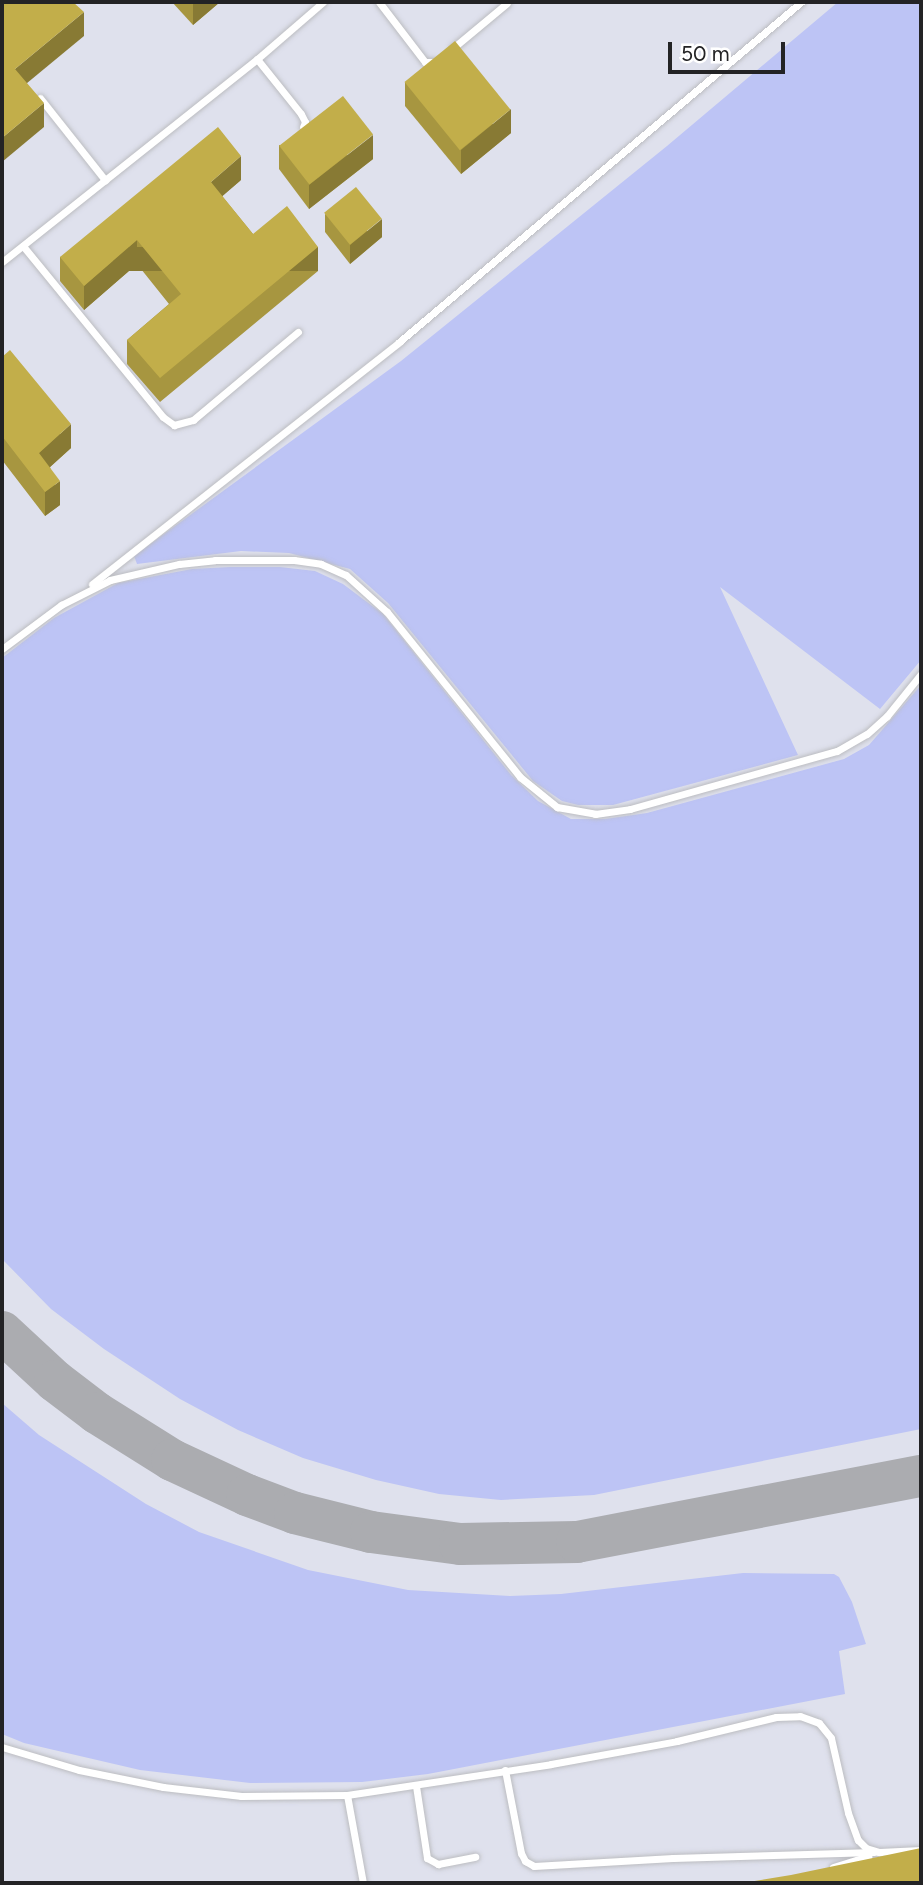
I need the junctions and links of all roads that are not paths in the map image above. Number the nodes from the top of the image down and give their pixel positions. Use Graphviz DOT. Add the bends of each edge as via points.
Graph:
graph roads {
  1 [pos="323,2"];
  2 [pos="379,2"];
  3 [pos="801,2"];
  4 [pos="507,3"];
  5 [pos="257,59"];
  6 [pos="40,98"];
  7 [pos="303,127"];
  8 [pos="105,180"];
  9 [pos="23,246"];
  10 [pos="2,261"];
  11 [pos="298,332"];
  12 [pos="86,589"];
  13 [pos="2,649"];
  14 [pos="921,674"];
  15 [pos="2,1747"];
  16 [pos="505,1770"];
  17 [pos="416,1786"];
  18 [pos="347,1795"];
  19 [pos="921,1850"];
  20 [pos="879,1852"];
  21 [pos="475,1857"];
  22 [pos="820,1871"];
  23 [pos="363,1883"];
  1 -- 5 [label="lane"];
  2 -- 4 [label="lane" via="430,64"];
  3 -- 12 [label="lane" via="399,342"];
  5 -- 7 [label="lane" via="301,114"];
  5 -- 8 [label="lane"];
  6 -- 8 [label="lane"];
  8 -- 9 [label="lane"];
  9 -- 10 [label="lane"];
  9 -- 11 [label="lane" via="174,425 193,420"];
  12 -- 13 [label="lane"];
  12 -- 14 [label="lane" via="135,573 215,560 294,560 321,564 346,575 387,611 520,777 545,800 576,813 629,809 837,751 887,716"];
  15 -- 18 [label="lane" via="79,1770 163,1787 240,1796"];
  16 -- 17 [label="lane"];
  16 -- 20 [label="lane" via="522,1853 534,1866"];
  16 -- 20 [label="lane" via="800,1716 820,1723 831,1738 858,1840"];
  17 -- 18 [label="lane"];
  17 -- 21 [label="lane" via="427,1858 438,1864"];
  18 -- 23 [label="lane"];
  19 -- 20 [label="lane"];
  20 -- 22 [label="lane"];
}
